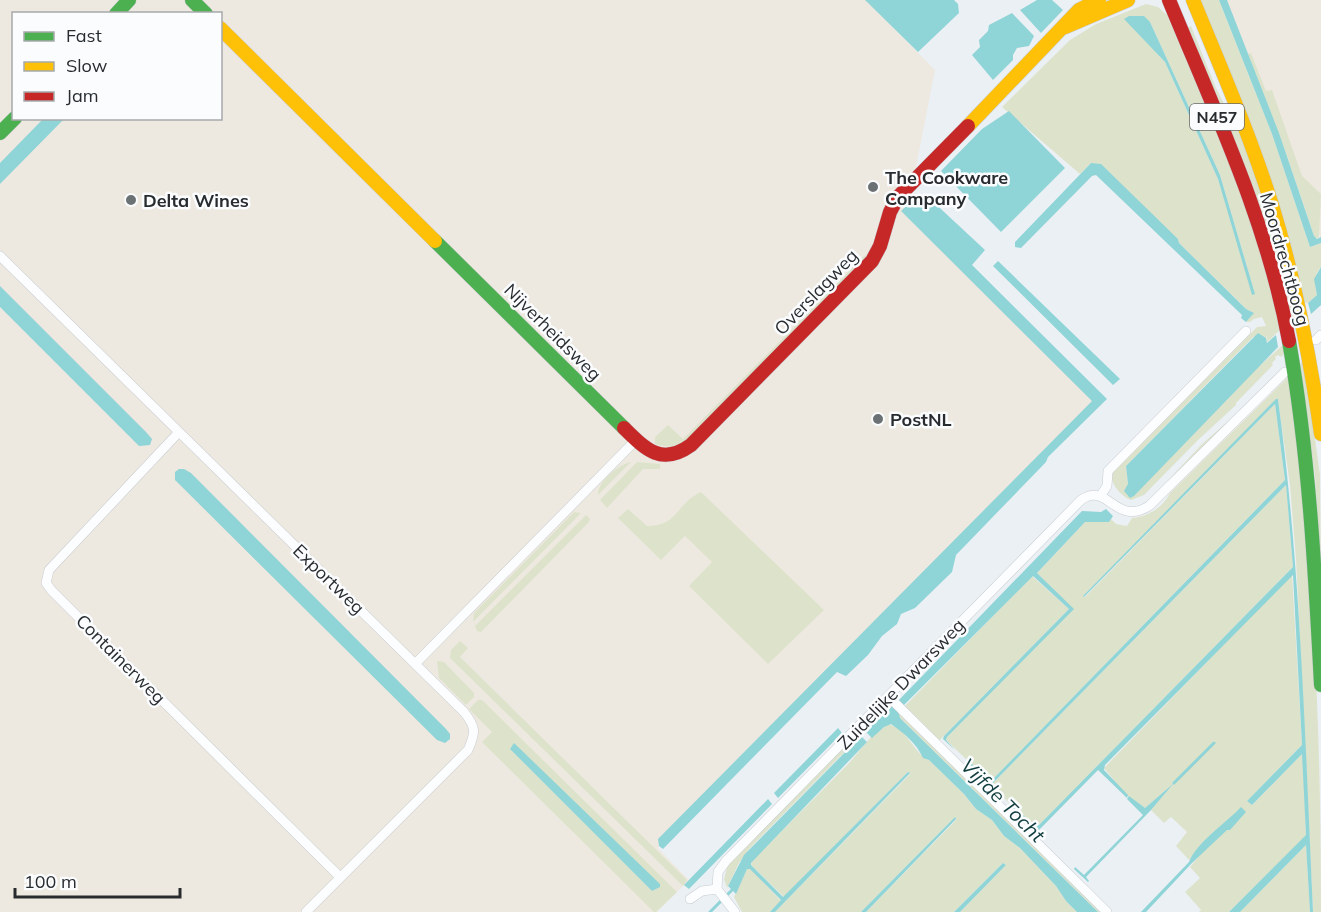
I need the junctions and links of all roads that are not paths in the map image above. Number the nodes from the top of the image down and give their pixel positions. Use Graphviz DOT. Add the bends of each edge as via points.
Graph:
graph roads {
  1 [pos="129,0"];
  2 [pos="192,0"];
  3 [pos="1099,0"];
  4 [pos="1128,0"];
  5 [pos="1169,0"];
  6 [pos="1193,0"];
  7 [pos="118,12"];
  8 [pos="204,12"];
  9 [pos="1063,28"];
  10 [pos="222,30"];
  11 [pos="13,120"];
  12 [pos="0,134"];
  13 [pos="0,256"];
  14 [pos="1246,331"];
  15 [pos="1285,372"];
  16 [pos="179,432"];
  17 [pos="1321,434"];
  18 [pos="636,440"];
  19 [pos="1101,495"];
  20 [pos="415,664"];
  21 [pos="1321,685"];
  22 [pos="888,696"];
  23 [pos="340,878"];
  24 [pos="719,891"];
  25 [pos="690,899"];
  26 [pos="306,912"];
  27 [pos="735,912"];
  28 [pos="1107,912"];
  1 -- 7 [label="street"];
  2 -- 8 [label="street"];
  3 -- 9 [label="street, Overslagweg" via="1079,10"];
  4 -- 9 [label="street, Overslagweg"];
  5 -- 21 [label="street, Moordrechtboog / N457" via="1251,200 1284,318 1307,455"];
  6 -- 17 [label="street, Moordrechtboog / N457" via="1246,131 1280,232 1311,363"];
  9 -- 18 [label="street, Overslagweg" via="898,197 889,211 881,246 872,261 691,445 675,455 656,455"];
  10 -- 18 [label="street, Nijverheidsweg"];
  11 -- 12 [label="street"];
  13 -- 16 [label="street, Exportweg"];
  14 -- 19 [label="street" via="1108,471 1107,486"];
  15 -- 19 [label="street" via="1149,506 1127,512"];
  16 -- 20 [label="street, Exportweg"];
  16 -- 23 [label="street, Containerweg" via="49,570 46,583"];
  18 -- 20 [label="street"];
  19 -- 22 [label="street, Zuidelijke Dwarsweg" via="1081,500"];
  20 -- 23 [label="street, Exportweg" via="464,712 473,723 474,736 468,750"];
  22 -- 24 [label="street, Zuidelijke Dwarsweg" via="726,861 718,872"];
  22 -- 28 [label="street"];
  23 -- 26 [label="street, Exportweg"];
  24 -- 25 [label="street" via="702,891"];
  24 -- 27 [label="street"];
}
